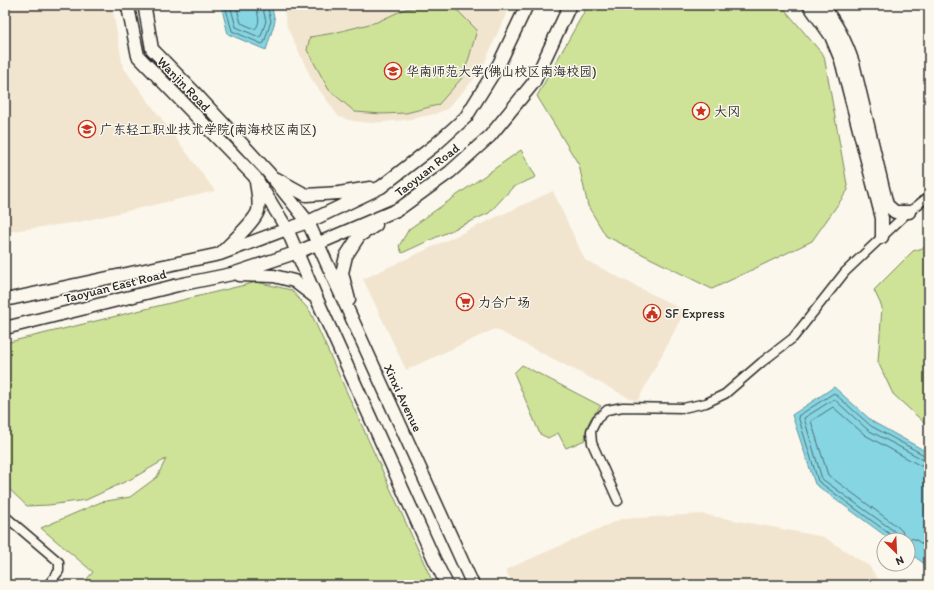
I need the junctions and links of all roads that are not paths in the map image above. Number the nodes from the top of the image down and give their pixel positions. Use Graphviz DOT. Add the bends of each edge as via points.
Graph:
graph roads {
  1 [pos="129,5"];
  2 [pos="146,5"];
  3 [pos="527,5"];
  4 [pos="570,5"];
  5 [pos="809,5"];
  6 [pos="822,5"];
  7 [pos="268,172"];
  8 [pos="255,177"];
  9 [pos="381,187"];
  10 [pos="929,196"];
  11 [pos="399,209"];
  12 [pos="908,212"];
  13 [pos="308,222"];
  14 [pos="287,228"];
  15 [pos="882,237"];
  16 [pos="317,244"];
  17 [pos="298,252"];
  18 [pos="220,254"];
  19 [pos="232,274"];
  20 [pos="316,297"];
  21 [pos="5,300"];
  22 [pos="355,327"];
  23 [pos="5,328"];
  24 [pos="618,500"];
  25 [pos="5,516"];
  26 [pos="48,585"];
  27 [pos="447,585"];
  28 [pos="474,585"];
  1 -- 8 [label="main road, Wanjin Road" via="138,56"];
  2 -- 7 [label="main road, Wanjin Road" via="152,49"];
  3 -- 9 [label="main road, Taoyuan Road" via="499,64 466,117"];
  4 -- 11 [label="main road, Taoyuan Road" via="534,82 490,136 450,172"];
  5 -- 15 [label="main road" via="831,36 841,60 882,218"];
  6 -- 12 [label="main road" via="837,25 846,43 887,205 896,212"];
  7 -- 9 [label="main road" via="306,195"];
  7 -- 13 [label="main road, Wanjin Road"];
  8 -- 14 [label="main road, Wanjin Road"];
  8 -- 18 [label="main road" via="258,211 247,227"];
  9 -- 13 [label="main road, Taoyuan Road"];
  10 -- 12 [label="street"];
  11 -- 16 [label="main road, Taoyuan Road"];
  11 -- 22 [label="main road" via="359,236 346,256 342,272"];
  12 -- 15 [label="street"];
  13 -- 14 [label="main road, Taoyuan Road"];
  13 -- 16 [label="main road, Xinxi Avenue"];
  14 -- 17 [label="main road"];
  14 -- 18 [label="main road, Taoyuan Road"];
  15 -- 24 [label="street" via="845,272 793,338 725,394 706,403 683,408 623,407 606,410 597,419 591,431 592,443"];
  16 -- 17 [label="main road, Taoyuan Road"];
  16 -- 22 [label="main road, Xinxi Avenue"];
  17 -- 19 [label="main road, Taoyuan Road"];
  17 -- 20 [label="main road"];
  18 -- 21 [label="main road, Taoyuan East Road"];
  19 -- 20 [label="main road" via="274,276 294,281"];
  19 -- 23 [label="main road, Taoyuan East Road"];
  20 -- 27 [label="main road"];
  22 -- 28 [label="main road, Xinxi Avenue"];
  25 -- 26 [label="street" via="59,562 59,571"];
}
